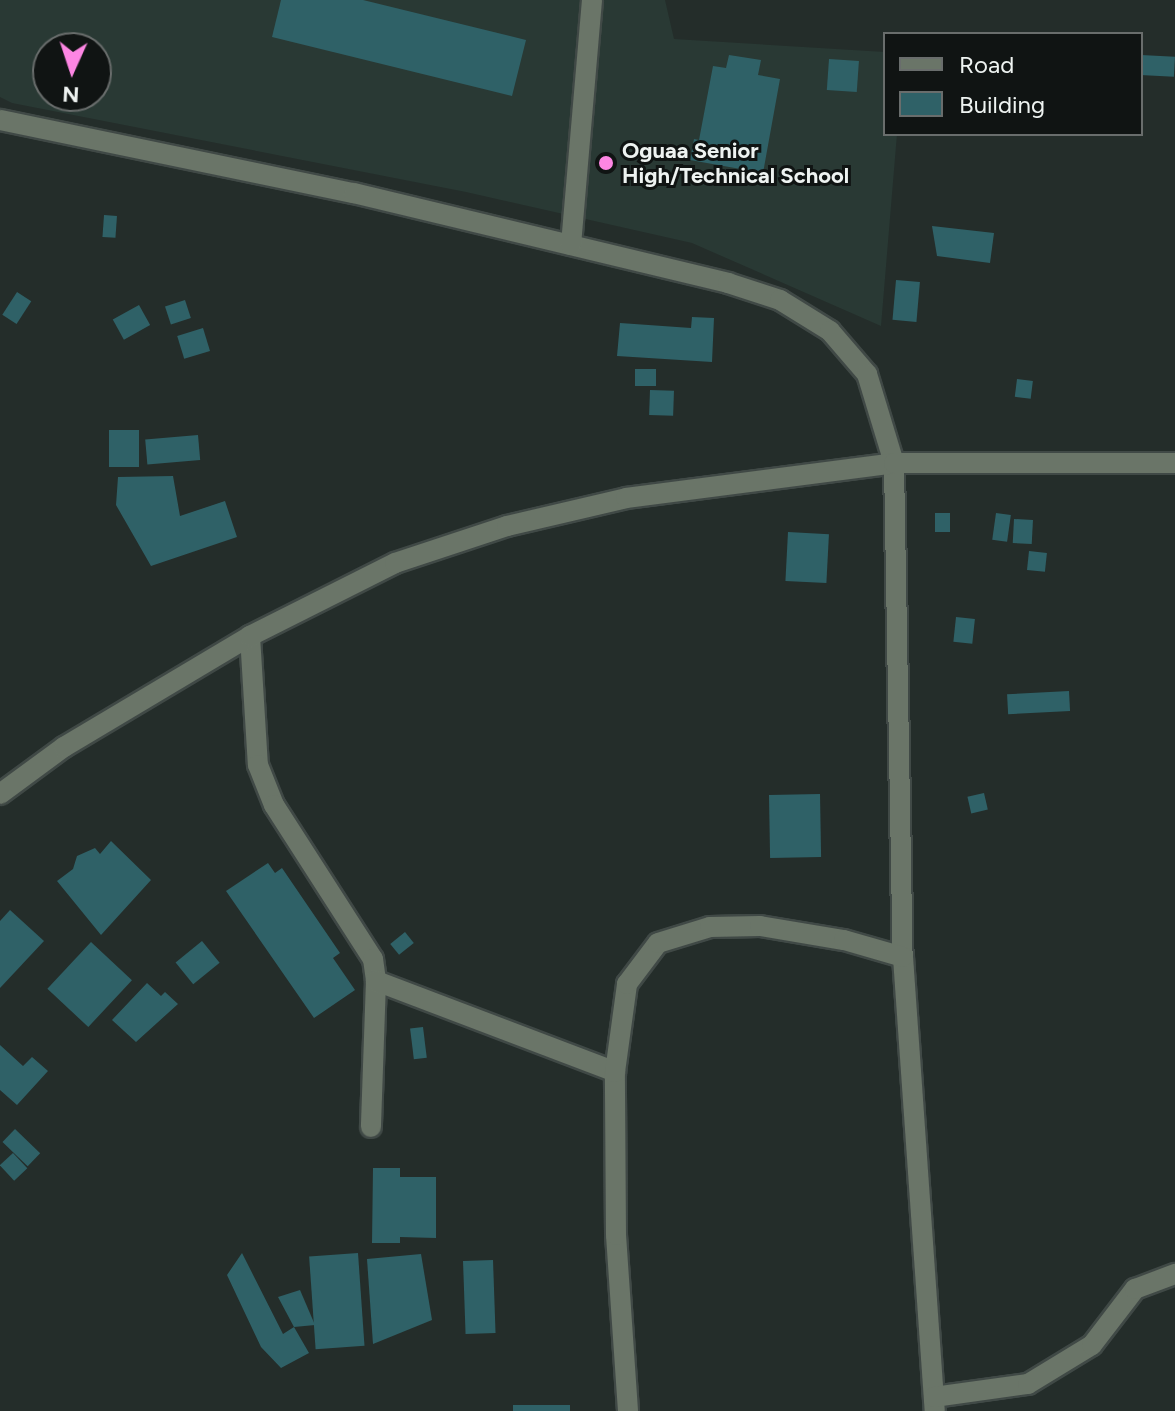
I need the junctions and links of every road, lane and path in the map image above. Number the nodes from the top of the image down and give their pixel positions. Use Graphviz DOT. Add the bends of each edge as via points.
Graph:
graph roads {
  1 [pos="592,0"];
  2 [pos="0,120"];
  3 [pos="571,245"];
  4 [pos="894,463"];
  5 [pos="1175,463"];
  6 [pos="250,636"];
  7 [pos="0,794"];
  8 [pos="903,957"];
  9 [pos="376,981"];
  10 [pos="615,1072"];
  11 [pos="371,1127"];
  12 [pos="1175,1274"];
  13 [pos="935,1404"];
  14 [pos="628,1411"];
  1 -- 3 [label="street"];
  2 -- 3 [label="street" via="354,193"];
  3 -- 4 [label="street" via="780,300 830,331 867,374"];
  4 -- 5 [label="street"];
  4 -- 6 [label="street" via="626,498 507,526 395,563"];
  4 -- 8 [label="street"];
  6 -- 7 [label="street" via="64,747"];
  6 -- 9 [label="street" via="258,765 274,805 373,959"];
  8 -- 10 [label="street" via="844,940 760,926 710,927 658,943 627,984"];
  8 -- 13 [label="street"];
  9 -- 10 [label="street"];
  9 -- 11 [label="street"];
  10 -- 14 [label="street" via="616,1235"];
  12 -- 13 [label="street" via="1135,1289 1092,1345 1028,1384"];
}
